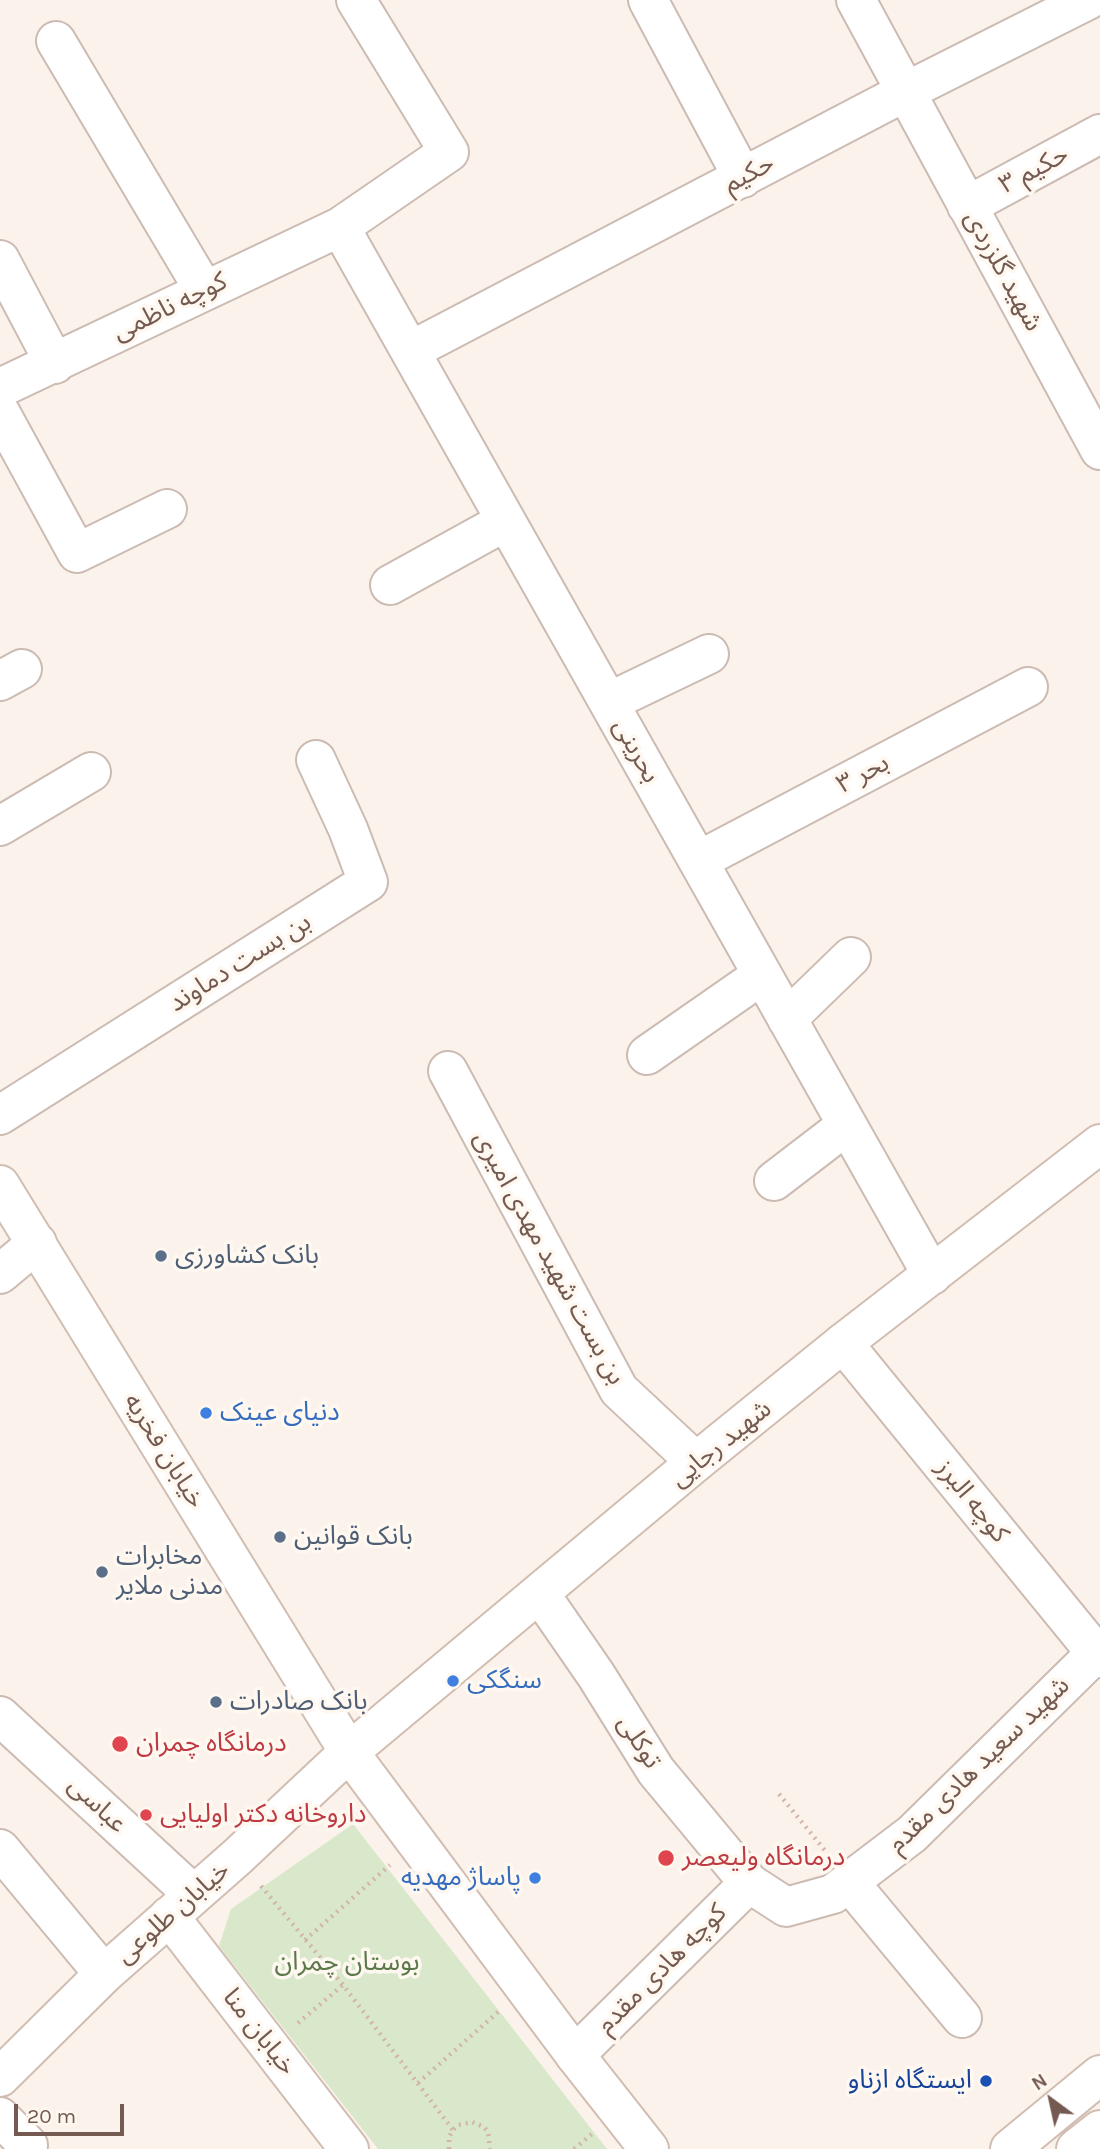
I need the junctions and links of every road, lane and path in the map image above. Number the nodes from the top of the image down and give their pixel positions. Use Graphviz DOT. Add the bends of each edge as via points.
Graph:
graph roads {
  1 [pos="356,0"];
  2 [pos="648,0"];
  3 [pos="856,0"];
  4 [pos="1088,0"];
  5 [pos="56,41"];
  6 [pos="905,92"];
  7 [pos="1100,134"];
  8 [pos="743,178"];
  9 [pos="967,206"];
  10 [pos="340,227"];
  11 [pos="0,260"];
  12 [pos="204,290"];
  13 [pos="410,351"];
  14 [pos="55,364"];
  15 [pos="0,388"];
  16 [pos="0,412"];
  17 [pos="1100,450"];
  18 [pos="167,509"];
  19 [pos="506,521"];
  20 [pos="390,585"];
  21 [pos="709,654"];
  22 [pos="1028,688"];
  23 [pos="609,702"];
  24 [pos="316,760"];
  25 [pos="91,772"];
  26 [pos="0,826"];
  27 [pos="698,861"];
  28 [pos="851,957"];
  29 [pos="762,975"];
  30 [pos="787,1019"];
  31 [pos="647,1055"];
  32 [pos="448,1071"];
  33 [pos="0,1115"];
  34 [pos="847,1125"];
  35 [pos="1100,1144"];
  36 [pos="774,1181"];
  37 [pos="0,1185"];
  38 [pos="37,1243"];
  39 [pos="0,1275"];
  40 [pos="932,1275"];
  41 [pos="843,1343"];
  42 [pos="696,1462"];
  43 [pos="540,1594"];
  44 [pos="1099,1653"];
  45 [pos="0,1716"];
  46 [pos="349,1752"];
  47 [pos="779,1794"];
  48 [pos="416,1842"];
  49 [pos="0,1849"];
  50 [pos="237,1857"];
  51 [pos="849,1882"];
  52 [pos="749,1883"];
  53 [pos="181,1905"];
  54 [pos="305,1940"];
  55 [pos="104,1974"];
  56 [pos="343,1985"];
  57 [pos="525,1988"];
  58 [pos="962,2018"];
  59 [pos="270,2045"];
  60 [pos="576,2055"];
  61 [pos="1100,2075"];
  62 [pos="0,2077"];
  63 [pos="418,2083"];
  64 [pos="0,2117"];
  65 [pos="453,2130"];
  66 [pos="1100,2130"];
  67 [pos="28,2145"];
  68 [pos="349,2149"];
  69 [pos="449,2149"];
  70 [pos="490,2149"];
  71 [pos="649,2149"];
  72 [pos="1010,2149"];
  73 [pos="1076,2149"];
  1 -- 10 [label="street, کوچه ناظمی" via="449,152"];
  2 -- 8 [label="street"];
  3 -- 6 [label="street, شهید گلزردی"];
  4 -- 6 [label="street, حکیم"];
  5 -- 12 [label="street"];
  6 -- 8 [label="street, حکیم"];
  6 -- 9 [label="street, شهید گلزردی"];
  7 -- 9 [label="street, حکیم ۳"];
  8 -- 13 [label="street, حکیم"];
  9 -- 17 [label="street, شهید گلزردی"];
  10 -- 12 [label="street, کوچه ناظمی"];
  10 -- 13 [label="street, بحرینی"];
  11 -- 14 [label="street"];
  12 -- 14 [label="street, کوچه ناظمی"];
  13 -- 19 [label="street, بحرینی"];
  14 -- 15 [label="street, کوچه ناظمی"];
  16 -- 18 [label="street" via="77,553"];
  19 -- 20 [label="street"];
  19 -- 23 [label="street, بحرینی"];
  21 -- 23 [label="street"];
  22 -- 27 [label="street, بحر ۳"];
  23 -- 27 [label="street, بحرینی"];
  24 -- 33 [label="street, بن بست دماوند" via="368,882"];
  25 -- 26 [label="street"];
  27 -- 29 [label="street, بحرینی"];
  28 -- 30 [label="street"];
  29 -- 30 [label="street, بحرینی"];
  29 -- 31 [label="street"];
  30 -- 34 [label="street, بحرینی"];
  32 -- 42 [label="street, بن بست شهید مهدی امیری" via="619,1390"];
  34 -- 36 [label="street"];
  34 -- 40 [label="street, بحرینی"];
  35 -- 40 [label="street, شهید رجایی"];
  37 -- 38 [label="street, خیابان فخریه"];
  38 -- 39 [label="street"];
  38 -- 46 [label="street, خیابان فخریه"];
  40 -- 41 [label="street, شهید رجایی"];
  41 -- 42 [label="street, شهید رجایی"];
  41 -- 44 [label="street, کوچه البرز"];
  42 -- 43 [label="street, شهید رجایی"];
  43 -- 46 [label="street, شهید رجایی"];
  43 -- 52 [label="street, توکلی" via="656,1771"];
  44 -- 51 [label="street, شهید سعید هادی مقدم" via="912,1834"];
  45 -- 53 [label="street, عباسی"];
  46 -- 48 [label="street, خیابان فخریه"];
  46 -- 50 [label="street, خیابان طلوعی"];
  47 -- 51 [label="path"];
  48 -- 54 [label="path"];
  48 -- 57 [label="street, خیابان فخریه"];
  49 -- 55 [label="street"];
  50 -- 53 [label="street, خیابان طلوعی"];
  50 -- 54 [label="path"];
  51 -- 52 [label="street, شهید سعید هادی مقدم" via="833,1894 786,1907"];
  51 -- 58 [label="street"];
  52 -- 60 [label="street, کوچه هادی مقدم"];
  53 -- 55 [label="street, خیابان طلوعی"];
  53 -- 59 [label="street, خیابان منا"];
  54 -- 56 [label="path"];
  55 -- 62 [label="street, خیابان طلوعی"];
  56 -- 59 [label="path"];
  56 -- 63 [label="path"];
  57 -- 60 [label="street, خیابان فخریه"];
  57 -- 63 [label="path"];
  59 -- 68 [label="street, خیابان منا"];
  60 -- 71 [label="street, خیابان فخریه"];
  61 -- 72 [label="street"];
  63 -- 65 [label="path"];
  64 -- 67 [label="street"];
  65 -- 69 [label="path"];
  65 -- 70 [label="path" via="464,2123 478,2124 488,2133"];
  66 -- 73 [label="street"];
}
